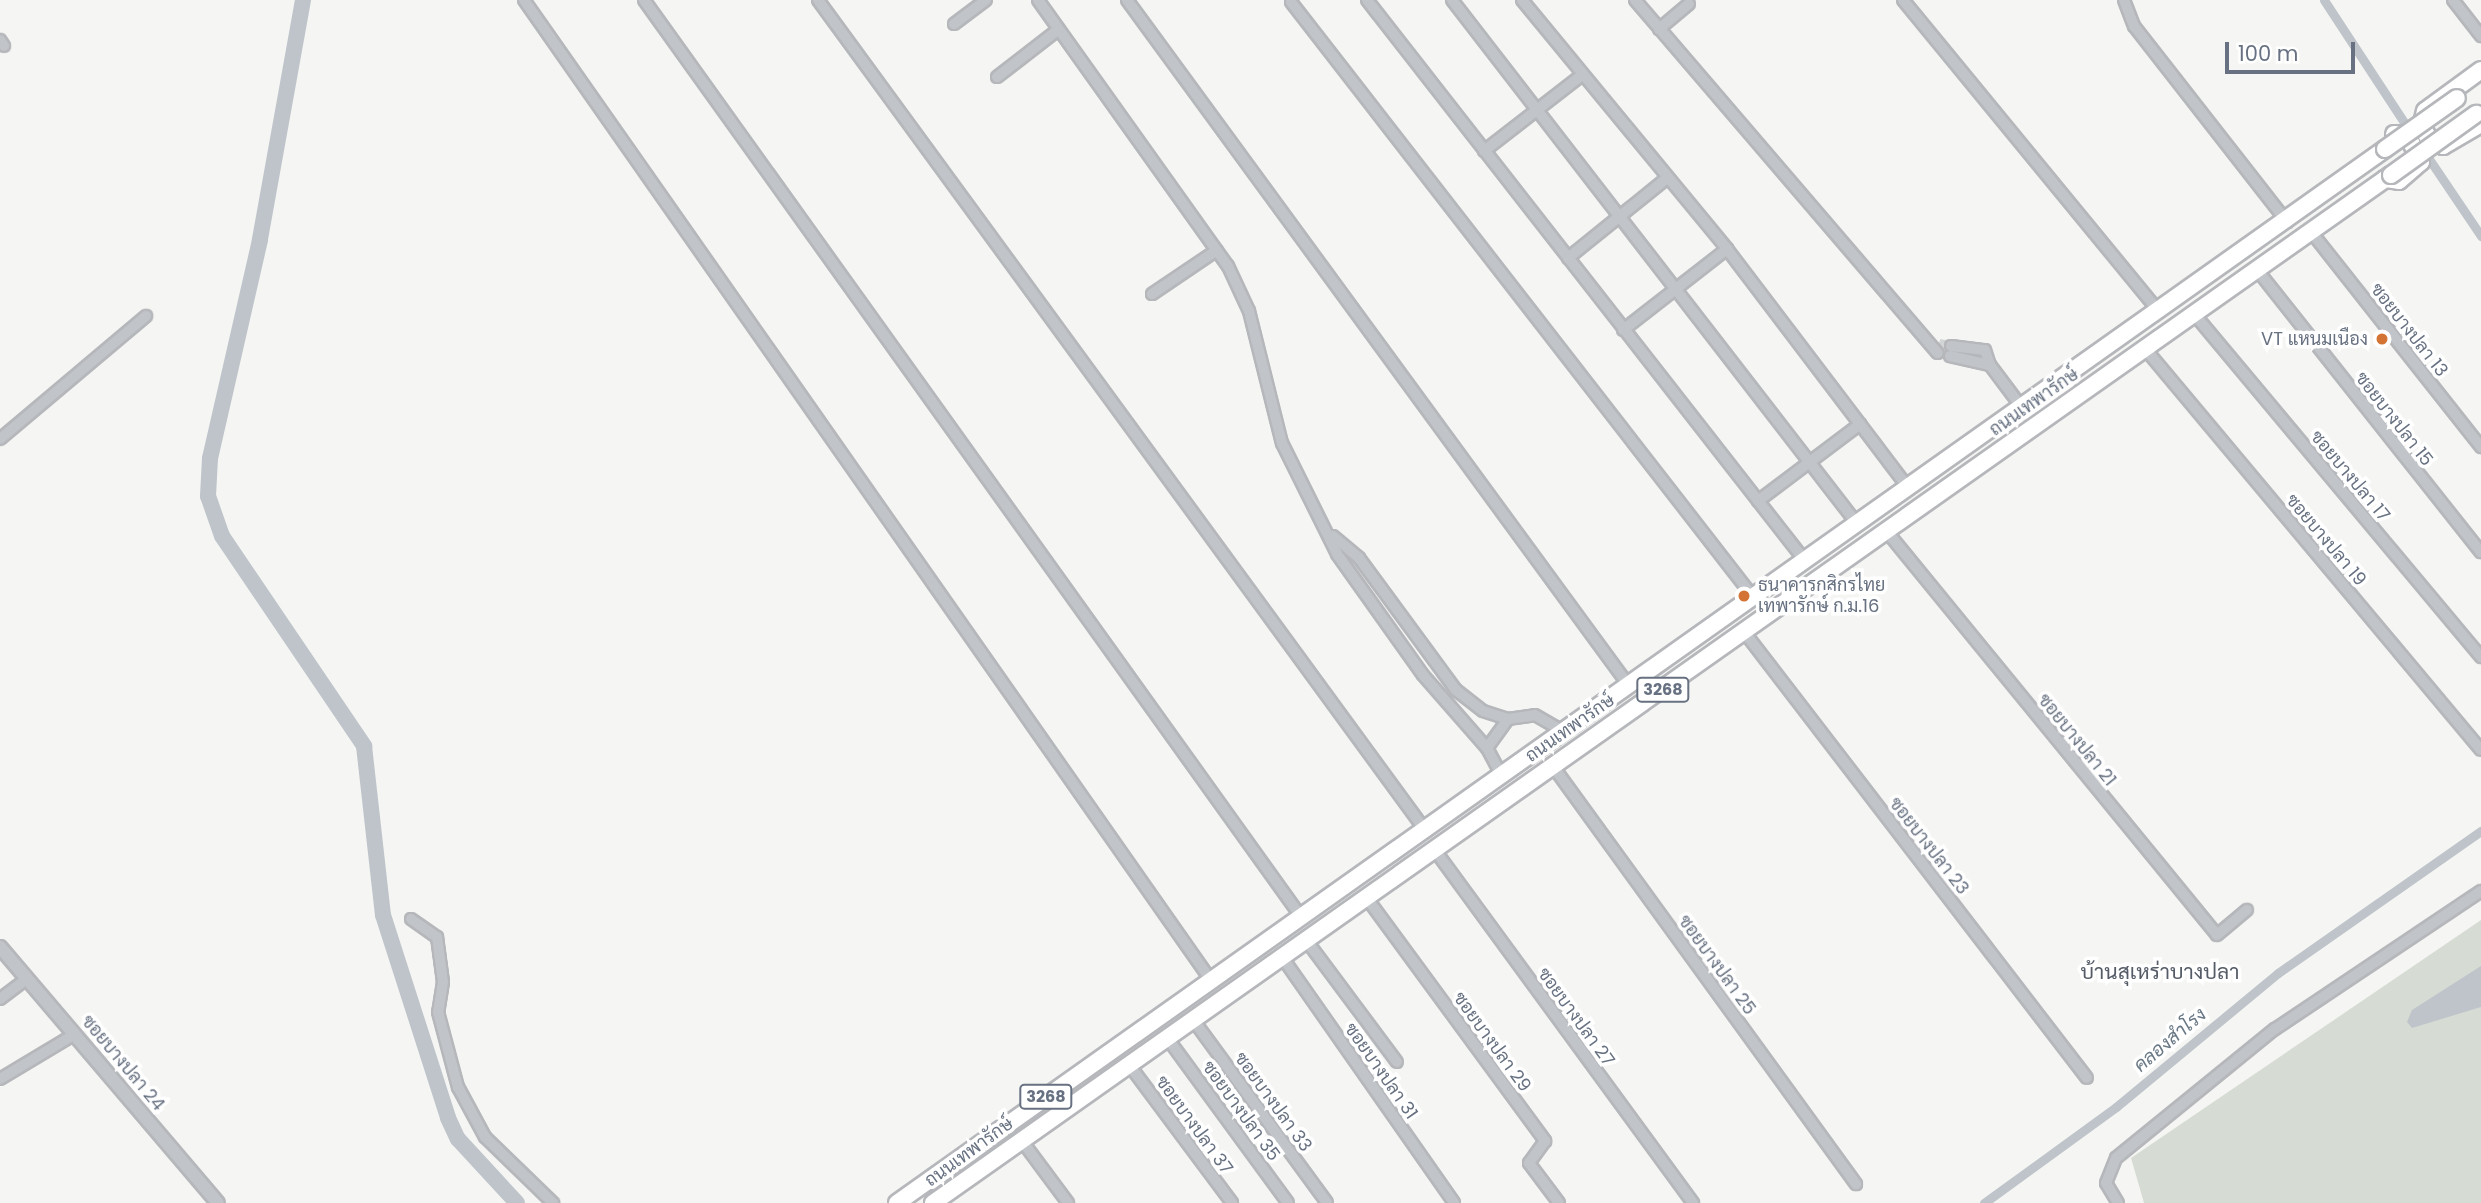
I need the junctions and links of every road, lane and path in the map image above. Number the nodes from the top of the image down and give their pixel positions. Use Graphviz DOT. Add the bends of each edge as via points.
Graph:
graph roads {
  1 [pos="524,0"];
  2 [pos="644,0"];
  3 [pos="818,0"];
  4 [pos="986,0"];
  5 [pos="1038,0"];
  6 [pos="1127,0"];
  7 [pos="1367,0"];
  8 [pos="1452,0"];
  9 [pos="1522,0"];
  10 [pos="1635,0"];
  11 [pos="1903,0"];
  12 [pos="2124,0"];
  13 [pos="2453,0"];
  14 [pos="1291,2"];
  15 [pos="1689,4"];
  16 [pos="954,24"];
  17 [pos="1059,29"];
  18 [pos="1659,29"];
  19 [pos="2481,36"];
  20 [pos="2481,70"];
  21 [pos="1582,75"];
  22 [pos="997,77"];
  23 [pos="2481,81"];
  24 [pos="1536,111"];
  25 [pos="2479,116"];
  26 [pos="1484,150"];
  27 [pos="2382,152"];
  28 [pos="2388,177"];
  29 [pos="1667,178"];
  30 [pos="1618,218"];
  31 [pos="2287,222"];
  32 [pos="2312,233"];
  33 [pos="1727,249"];
  34 [pos="1217,250"];
  35 [pos="1568,258"];
  36 [pos="2258,271"];
  37 [pos="1675,290"];
  38 [pos="1152,294"];
  39 [pos="2160,312"];
  40 [pos="2195,315"];
  41 [pos="146,316"];
  42 [pos="1623,330"];
  43 [pos="1939,349"];
  44 [pos="1956,351"];
  45 [pos="2147,351"];
  46 [pos="2023,409"];
  47 [pos="1860,424"];
  48 [pos="0,439"];
  49 [pos="2481,447"];
  50 [pos="1810,463"];
  51 [pos="1909,489"];
  52 [pos="1758,501"];
  53 [pos="1858,525"];
  54 [pos="1888,533"];
  55 [pos="1333,536"];
  56 [pos="2481,552"];
  57 [pos="1806,562"];
  58 [pos="1754,598"];
  59 [pos="1745,633"];
  60 [pos="2481,657"];
  61 [pos="1629,686"];
  62 [pos="1483,711"];
  63 [pos="1508,719"];
  64 [pos="1472,728"];
  65 [pos="1564,732"];
  66 [pos="1487,748"];
  67 [pos="2481,750"];
  68 [pos="1552,765"];
  69 [pos="1502,776"];
  70 [pos="1424,830"];
  71 [pos="1434,849"];
  72 [pos="1386,857"];
  73 [pos="1399,874"];
  74 [pos="2481,891"];
  75 [pos="1366,897"];
  76 [pos="2247,910"];
  77 [pos="1302,918"];
  78 [pos="411,919"];
  79 [pos="1306,940"];
  80 [pos="0,947"];
  81 [pos="1282,957"];
  82 [pos="27,979"];
  83 [pos="1212,982"];
  84 [pos="0,999"];
  85 [pos="1194,1020"];
  86 [pos="75,1034"];
  87 [pos="1168,1039"];
  88 [pos="1397,1062"];
  89 [pos="1130,1066"];
  90 [pos="2087,1078"];
  91 [pos="0,1079"];
  92 [pos="1022,1141"];
  93 [pos="1856,1184"];
  94 [pos="218,1203"];
  95 [pos="553,1203"];
  96 [pos="897,1203"];
  97 [pos="933,1203"];
  98 [pos="1068,1203"];
  99 [pos="1232,1203"];
  100 [pos="1288,1203"];
  101 [pos="1327,1203"];
  102 [pos="1454,1203"];
  103 [pos="1559,1203"];
  104 [pos="1693,1203"];
  105 [pos="2119,1203"];
  1 -- 83 [label="street"];
  2 -- 77 [label="street"];
  3 -- 70 [label="street"];
  4 -- 16 [label="street"];
  5 -- 17 [label="street"];
  6 -- 61 [label="street"];
  7 -- 26 [label="street"];
  8 -- 24 [label="street"];
  9 -- 21 [label="street"];
  10 -- 18 [label="street"];
  11 -- 39 [label="street"];
  12 -- 31 [label="street" via="2134,26"];
  13 -- 19 [label="street"];
  14 -- 58 [label="street"];
  15 -- 18 [label="street"];
  17 -- 22 [label="street"];
  17 -- 34 [label="street"];
  18 -- 43 [label="street" via="1925,344"];
  20 -- 25 [label="main road" via="2425,111 2423,123 2427,136 2443,146"];
  21 -- 24 [label="street"];
  21 -- 29 [label="street"];
  23 -- 27 [label="main road, ถนนเทพารักษ์ / 3268, bridge"];
  24 -- 26 [label="street"];
  24 -- 30 [label="street"];
  25 -- 28 [label="main road, ถนนเทพารักษ์ / 3268, bridge"];
  26 -- 35 [label="street"];
  27 -- 28 [label="main road" via="2382,144 2400,132 2421,154 2417,169 2405,178"];
  27 -- 31 [label="main road, ถนนเทพารักษ์ / 3268"];
  28 -- 32 [label="main road, ถนนเทพารักษ์ / 3268"];
  29 -- 30 [label="street"];
  29 -- 33 [label="street"];
  30 -- 35 [label="street"];
  30 -- 37 [label="street"];
  31 -- 39 [label="main road, ถนนเทพารักษ์ / 3268"];
  32 -- 36 [label="main road, ถนนเทพารักษ์ / 3268"];
  32 -- 49 [label="street, ซอยบางปลา 13"];
  33 -- 37 [label="street"];
  33 -- 47 [label="street"];
  34 -- 38 [label="street"];
  34 -- 55 [label="street" via="1244,298 1282,443"];
  35 -- 42 [label="street"];
  36 -- 40 [label="main road, ถนนเทพารักษ์ / 3268"];
  36 -- 56 [label="street, ซอยบางปลา 15"];
  37 -- 42 [label="street"];
  37 -- 50 [label="street"];
  39 -- 46 [label="main road, ถนนเทพารักษ์ / 3268"];
  40 -- 45 [label="main road, ถนนเทพารักษ์ / 3268"];
  40 -- 60 [label="street, ซอยบางปลา 17"];
  41 -- 48 [label="street"];
  42 -- 52 [label="street"];
  44 -- 46 [label="street" via="1985,350 1990,365"];
  45 -- 54 [label="main road, ถนนเทพารักษ์ / 3268"];
  45 -- 67 [label="street, ซอยบางปลา 19"];
  46 -- 51 [label="main road, ถนนเทพารักษ์ / 3268"];
  47 -- 50 [label="street"];
  47 -- 51 [label="street"];
  50 -- 52 [label="street"];
  50 -- 53 [label="street"];
  51 -- 53 [label="main road, ถนนเทพารักษ์ / 3268"];
  52 -- 57 [label="street"];
  53 -- 57 [label="main road, ถนนเทพารักษ์ / 3268"];
  54 -- 59 [label="main road, ถนนเทพารักษ์ / 3268"];
  54 -- 76 [label="street, ซอยบางปลา 21" via="2217,935"];
  55 -- 62 [label="street" via="1359,558 1443,675"];
  55 -- 64 [label="street" via="1337,554 1364,594 1423,675"];
  57 -- 58 [label="main road, ถนนเทพารักษ์ / 3268"];
  58 -- 61 [label="main road, ถนนเทพารักษ์ / 3268"];
  59 -- 68 [label="main road, ถนนเทพารักษ์ / 3268"];
  59 -- 90 [label="street, ซอยบางปลา 23"];
  61 -- 65 [label="main road, ถนนเทพารักษ์ / 3268"];
  62 -- 63 [label="street"];
  62 -- 64 [label="street"];
  63 -- 65 [label="street" via="1535,716"];
  63 -- 66 [label="street"];
  64 -- 66 [label="street"];
  65 -- 69 [label="main road, ถนนเทพารักษ์ / 3268"];
  66 -- 69 [label="street"];
  68 -- 71 [label="main road, ถนนเทพารักษ์ / 3268"];
  68 -- 93 [label="street, ซอยบางปลา 25"];
  69 -- 70 [label="main road, ถนนเทพารักษ์ / 3268"];
  70 -- 72 [label="main road, ถนนเทพารักษ์ / 3268"];
  71 -- 73 [label="main road, ถนนเทพารักษ์ / 3268"];
  71 -- 104 [label="street, ซอยบางปลา 27"];
  72 -- 73 [label="main road"];
  72 -- 77 [label="main road, ถนนเทพารักษ์ / 3268"];
  73 -- 75 [label="main road, ถนนเทพารักษ์ / 3268"];
  74 -- 105 [label="street" via="2275,1029 2116,1158 2106,1183"];
  75 -- 79 [label="main road, ถนนเทพารักษ์ / 3268"];
  75 -- 103 [label="street, ซอยบางปลา 29" via="1545,1141 1529,1163"];
  77 -- 83 [label="main road, ถนนเทพารักษ์ / 3268"];
  78 -- 95 [label="street" via="437,937 443,982 438,1012 458,1087 485,1137"];
  79 -- 81 [label="main road, ถนนเทพารักษ์ / 3268"];
  79 -- 88 [label="street"];
  80 -- 82 [label="street, ซอยบางปลา 24"];
  81 -- 85 [label="main road, ถนนเทพารักษ์ / 3268"];
  81 -- 102 [label="street, ซอยบางปลา 31"];
  82 -- 84 [label="street"];
  82 -- 86 [label="street, ซอยบางปลา 24"];
  83 -- 96 [label="main road, ถนนเทพารักษ์ / 3268"];
  85 -- 87 [label="main road, ถนนเทพารักษ์ / 3268"];
  85 -- 101 [label="street, ซอยบางปลา 33"];
  86 -- 91 [label="street"];
  86 -- 94 [label="street, ซอยบางปลา 24"];
  87 -- 89 [label="main road, ถนนเทพารักษ์ / 3268"];
  87 -- 100 [label="street, ซอยบางปลา 35"];
  89 -- 92 [label="main road, ถนนเทพารักษ์ / 3268"];
  89 -- 99 [label="street, ซอยบางปลา 37"];
  92 -- 97 [label="main road, ถนนเทพารักษ์ / 3268"];
  92 -- 98 [label="street"];
}
